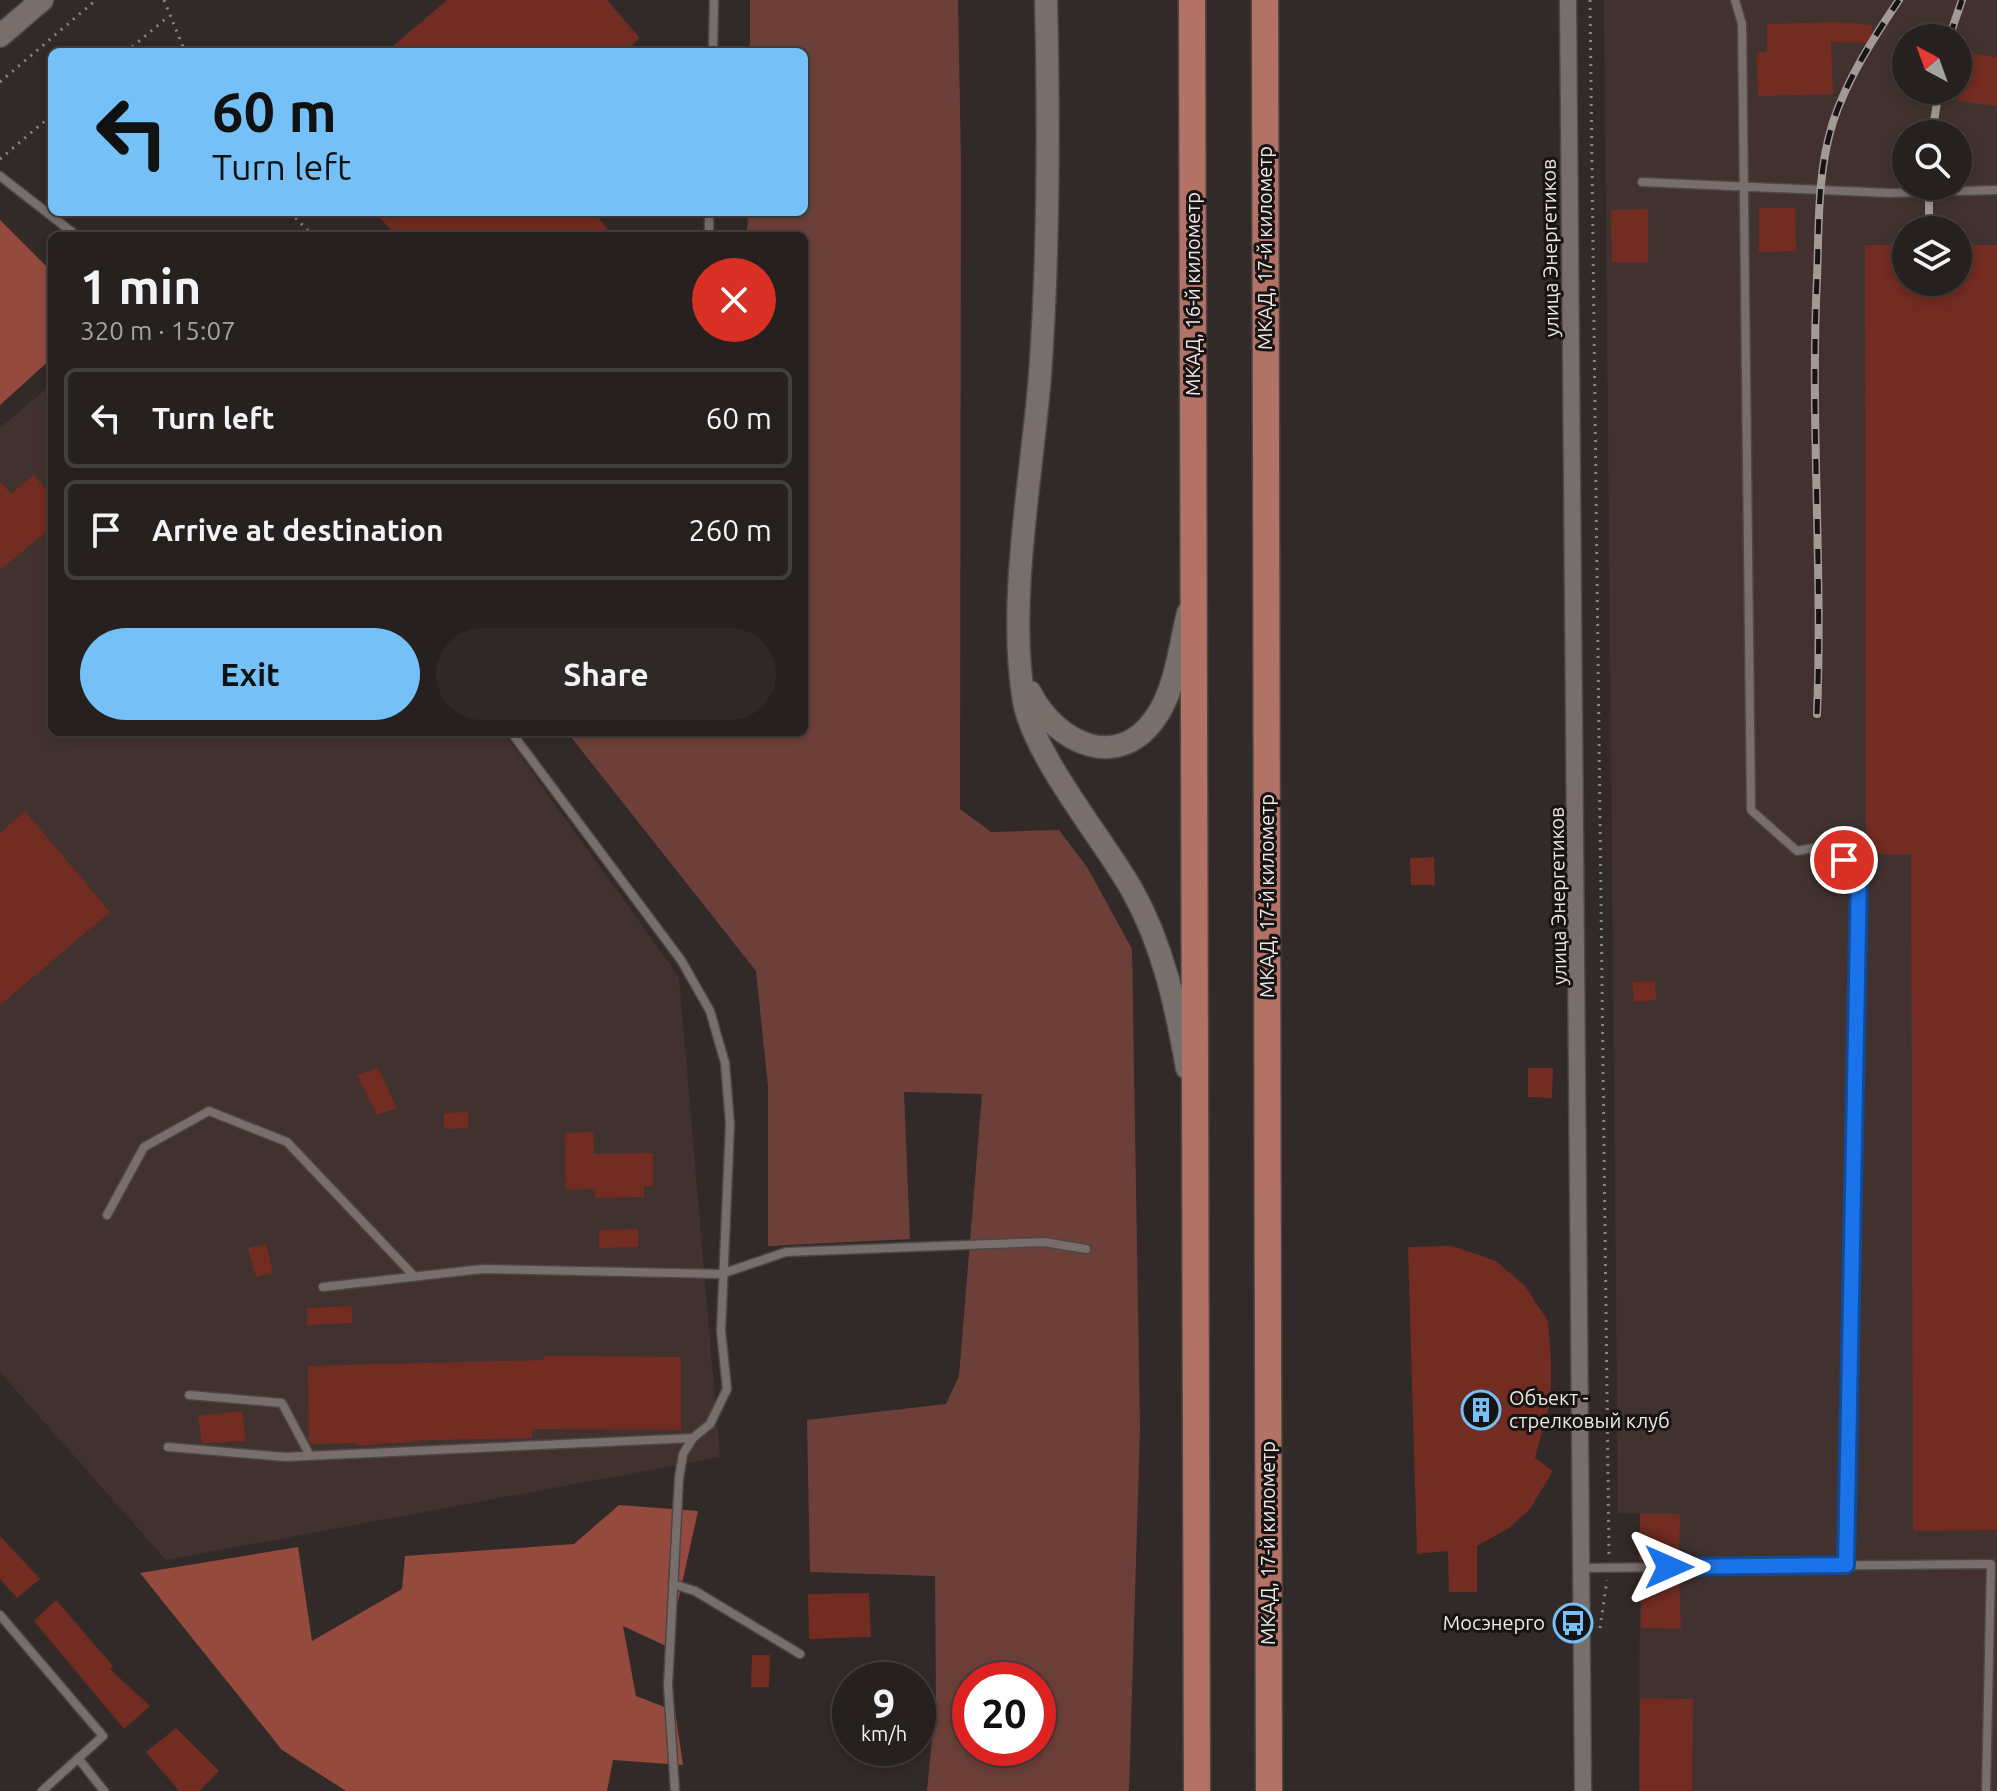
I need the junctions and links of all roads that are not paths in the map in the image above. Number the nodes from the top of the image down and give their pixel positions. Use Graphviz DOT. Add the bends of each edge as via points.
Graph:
graph roads {
  1 [pos="42,0"];
  2 [pos="714,0"];
  3 [pos="1046,0"];
  4 [pos="1192,0"];
  5 [pos="1265,0"];
  6 [pos="1568,0"];
  7 [pos="1735,0"];
  8 [pos="0,36"];
  9 [pos="713,48"];
  10 [pos="0,176"];
  11 [pos="1642,182"];
  12 [pos="1743,184"];
  13 [pos="1997,190"];
  14 [pos="48,213"];
  15 [pos="51,216"];
  16 [pos="72,232"];
  17 [pos="1195,588"];
  18 [pos="1021,676"];
  19 [pos="514,736"];
  20 [pos="1196,1117"];
  21 [pos="107,1215"];
  22 [pos="1086,1249"];
  23 [pos="721,1274"];
  24 [pos="414,1276"];
  25 [pos="323,1287"];
  26 [pos="189,1395"];
  27 [pos="693,1438"];
  28 [pos="168,1447"];
  29 [pos="310,1456"];
  30 [pos="1994,1564"];
  31 [pos="1846,1565"];
  32 [pos="1581,1568"];
  33 [pos="673,1584"];
  34 [pos="0,1615"];
  35 [pos="800,1654"];
  36 [pos="78,1758"];
  37 [pos="42,1791"];
  38 [pos="104,1791"];
  39 [pos="675,1791"];
  40 [pos="1197,1791"];
  41 [pos="1269,1791"];
  42 [pos="1583,1791"];
  43 [pos="1986,1791"];
  1 -- 8 [label="main road"];
  2 -- 9 [label="lane"];
  3 -- 18 [label="main road" via="1050,179 1017,637"];
  4 -- 17 [label="highway, МКАД, 16-й километр"];
  5 -- 41 [label="highway, МКАД, 17-й километр"];
  6 -- 32 [label="street, улица Энергетиков"];
  7 -- 12 [label="lane" via="1742,24"];
  10 -- 14 [label="lane"];
  11 -- 12 [label="lane"];
  12 -- 13 [label="lane" via="1889,193"];
  12 -- 31 [label="lane" via="1751,810 1797,851 1828,845 1859,874"];
  15 -- 16 [label="lane"];
  17 -- 18 [label="main road" via="1166,698 1146,729 1128,740 1084,746 1066,737 1037,707"];
  17 -- 20 [label="highway"];
  18 -- 20 [label="main road" via="1031,724 1147,918 1176,1010"];
  19 -- 23 [label="lane" via="681,960 710,1011 725,1063 730,1124"];
  20 -- 40 [label="highway"];
  21 -- 24 [label="lane" via="144,1147 209,1111 287,1142"];
  22 -- 23 [label="lane" via="1044,1242 786,1252"];
  23 -- 24 [label="lane" via="482,1269"];
  23 -- 27 [label="lane" via="727,1389 710,1424"];
  24 -- 25 [label="lane"];
  26 -- 29 [label="lane" via="282,1403"];
  27 -- 29 [label="lane"];
  27 -- 33 [label="lane" via="683,1454 679,1478"];
  28 -- 29 [label="lane"];
  30 -- 31 [label="lane"];
  30 -- 43 [label="lane"];
  31 -- 32 [label="lane"];
  32 -- 42 [label="street, улица Энергетиков"];
  33 -- 35 [label="lane" via="695,1591"];
  33 -- 39 [label="lane" via="668,1685"];
  34 -- 36 [label="lane" via="103,1736"];
  36 -- 37 [label="lane"];
  36 -- 38 [label="lane"];
}
